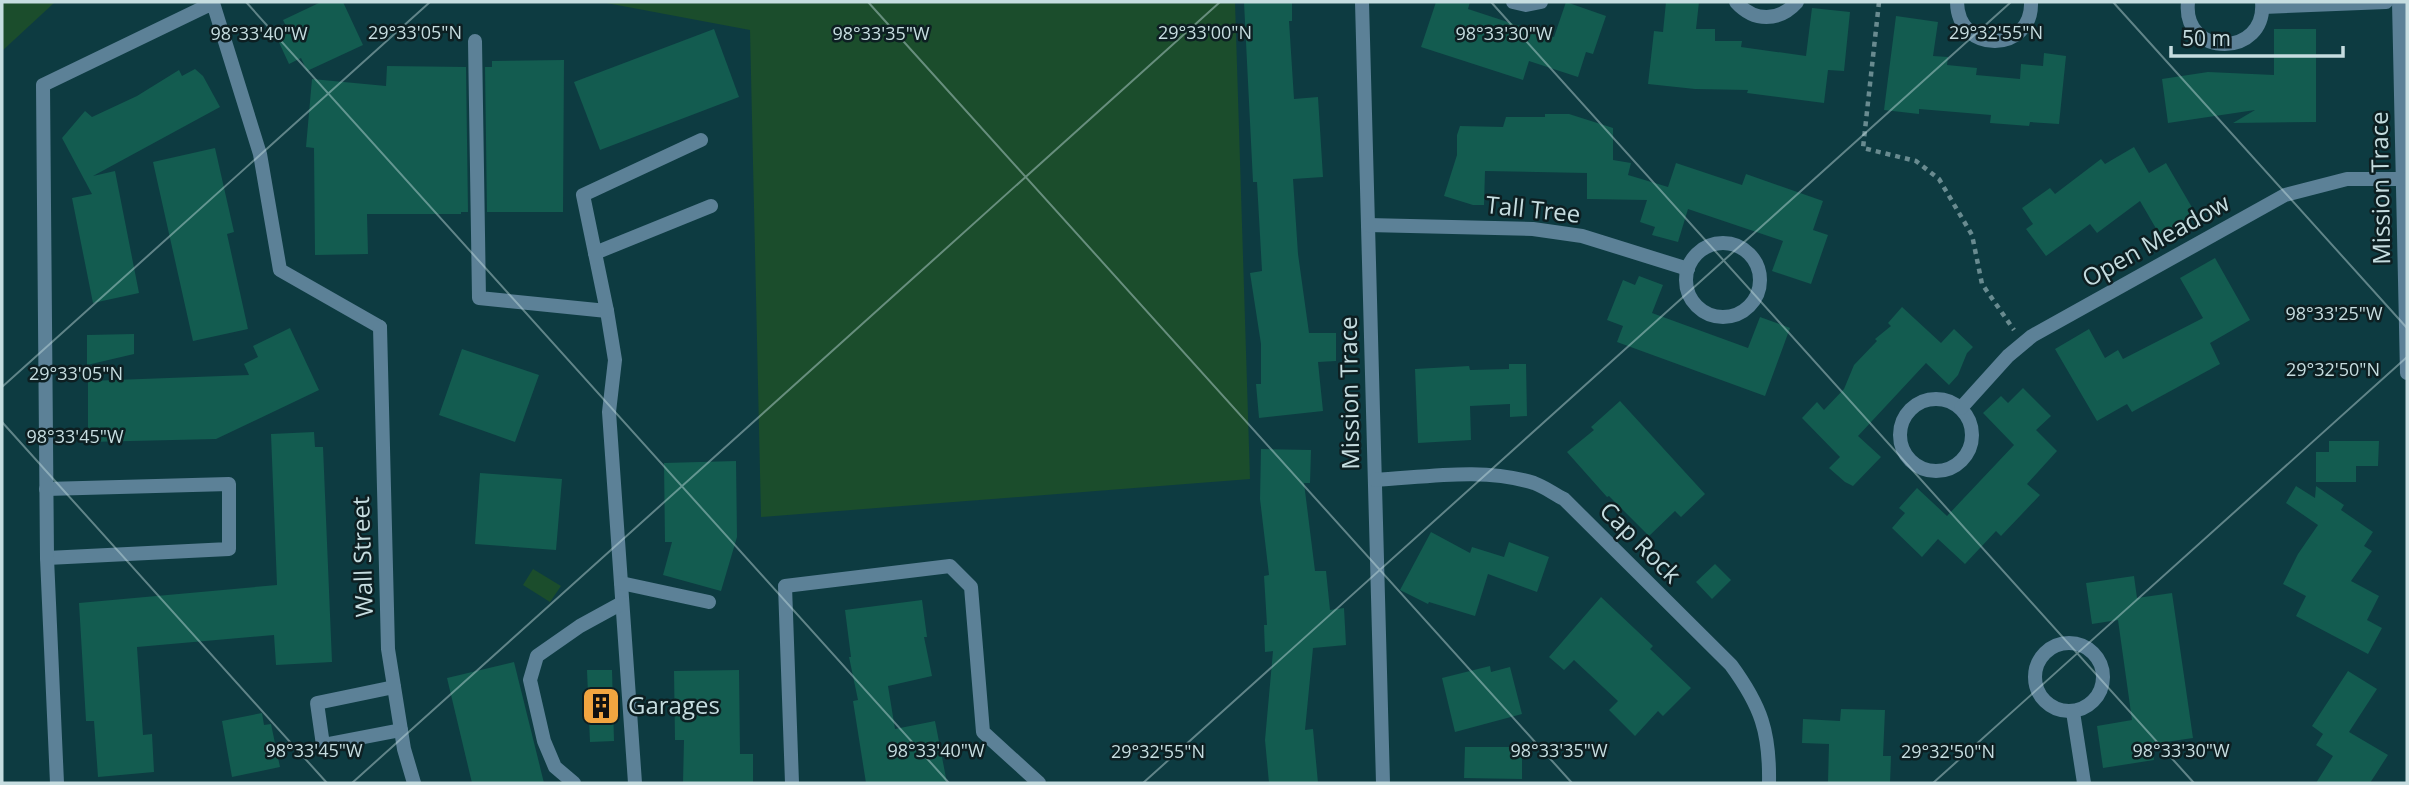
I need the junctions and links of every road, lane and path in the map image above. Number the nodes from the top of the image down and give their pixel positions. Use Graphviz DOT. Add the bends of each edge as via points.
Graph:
graph roads {
  1 [pos="215,2"];
  2 [pos="1362,2"];
  3 [pos="1513,2"];
  4 [pos="1541,2"];
  5 [pos="1736,2"];
  6 [pos="1797,2"];
  7 [pos="1879,2"];
  8 [pos="1957,2"];
  9 [pos="2031,2"];
  10 [pos="2188,2"];
  11 [pos="2386,2"];
  12 [pos="2399,2"];
  13 [pos="2262,5"];
  14 [pos="475,41"];
  15 [pos="701,140"];
  16 [pos="2403,179"];
  17 [pos="711,206"];
  18 [pos="1368,225"];
  19 [pos="595,253"];
  20 [pos="1688,270"];
  21 [pos="607,311"];
  22 [pos="2023,343"];
  23 [pos="2407,373"];
  24 [pos="1961,408"];
  25 [pos="1375,480"];
  26 [pos="46,489"];
  27 [pos="47,558"];
  28 [pos="621,583"];
  29 [pos="709,602"];
  30 [pos="622,603"];
  31 [pos="394,687"];
  32 [pos="2073,712"];
  33 [pos="401,730"];
  34 [pos="57,783"];
  35 [pos="414,783"];
  36 [pos="574,783"];
  37 [pos="635,783"];
  38 [pos="792,783"];
  39 [pos="1039,783"];
  40 [pos="1383,783"];
  41 [pos="1769,783"];
  42 [pos="2084,783"];
  1 -- 26 [label="street" via="43,85"];
  1 -- 31 [label="street, Wall Street" via="260,154 280,270 380,327 388,649"];
  2 -- 18 [label="street, Mission Trace"];
  3 -- 4 [label="street"];
  5 -- 6 [label="street" via="1751,15 1771,17"];
  7 -- 22 [label="path" via="1863,148 1916,161 1939,179 1972,235 1982,284"];
  8 -- 9 [label="street" via="1965,28 1990,41 2018,33 2029,17"];
  10 -- 13 [label="street" via="2188,16 2197,33 2224,45 2251,34"];
  11 -- 13 [label="street"];
  12 -- 16 [label="street, Mission Trace"];
  14 -- 21 [label="street" via="478,298"];
  15 -- 19 [label="street" via="583,195"];
  16 -- 22 [label="street, Open Meadow" via="2347,179 2285,195"];
  16 -- 23 [label="street, Mission Trace"];
  17 -- 19 [label="street"];
  18 -- 20 [label="street, Tall Tree" via="1533,229 1582,236"];
  18 -- 25 [label="street, Mission Trace"];
  19 -- 21 [label="street"];
  20 -- 20 [label="street" via="1691,297 1712,315 1731,316 1755,300 1756,263 1734,245 1706,248"];
  21 -- 28 [label="street" via="615,360 608,412"];
  22 -- 24 [label="street, Open Meadow"];
  24 -- 24 [label="street" via="1934,399 1909,411 1900,438 1912,463 1939,472 1964,460 1973,433"];
  25 -- 40 [label="street, Mission Trace"];
  25 -- 41 [label="street, Cap Rock" via="1509,476 1538,484 1564,499 1751,692 1764,722"];
  26 -- 27 [label="street"];
  26 -- 27 [label="street" via="229,484 229,549"];
  27 -- 34 [label="street"];
  28 -- 29 [label="street"];
  28 -- 30 [label="street"];
  30 -- 36 [label="street" via="537,656 530,680 544,741 555,766"];
  30 -- 37 [label="street"];
  31 -- 33 [label="street, Wall Street"];
  31 -- 33 [label="street" via="317,703 323,746"];
  32 -- 32 [label="street" via="2096,699 2104,673 2091,650 2066,643 2043,656 2035,681 2048,705"];
  32 -- 42 [label="street"];
  33 -- 35 [label="street, Wall Street"];
  38 -- 39 [label="street" via="785,586 950,566 971,587 983,732"];
}
